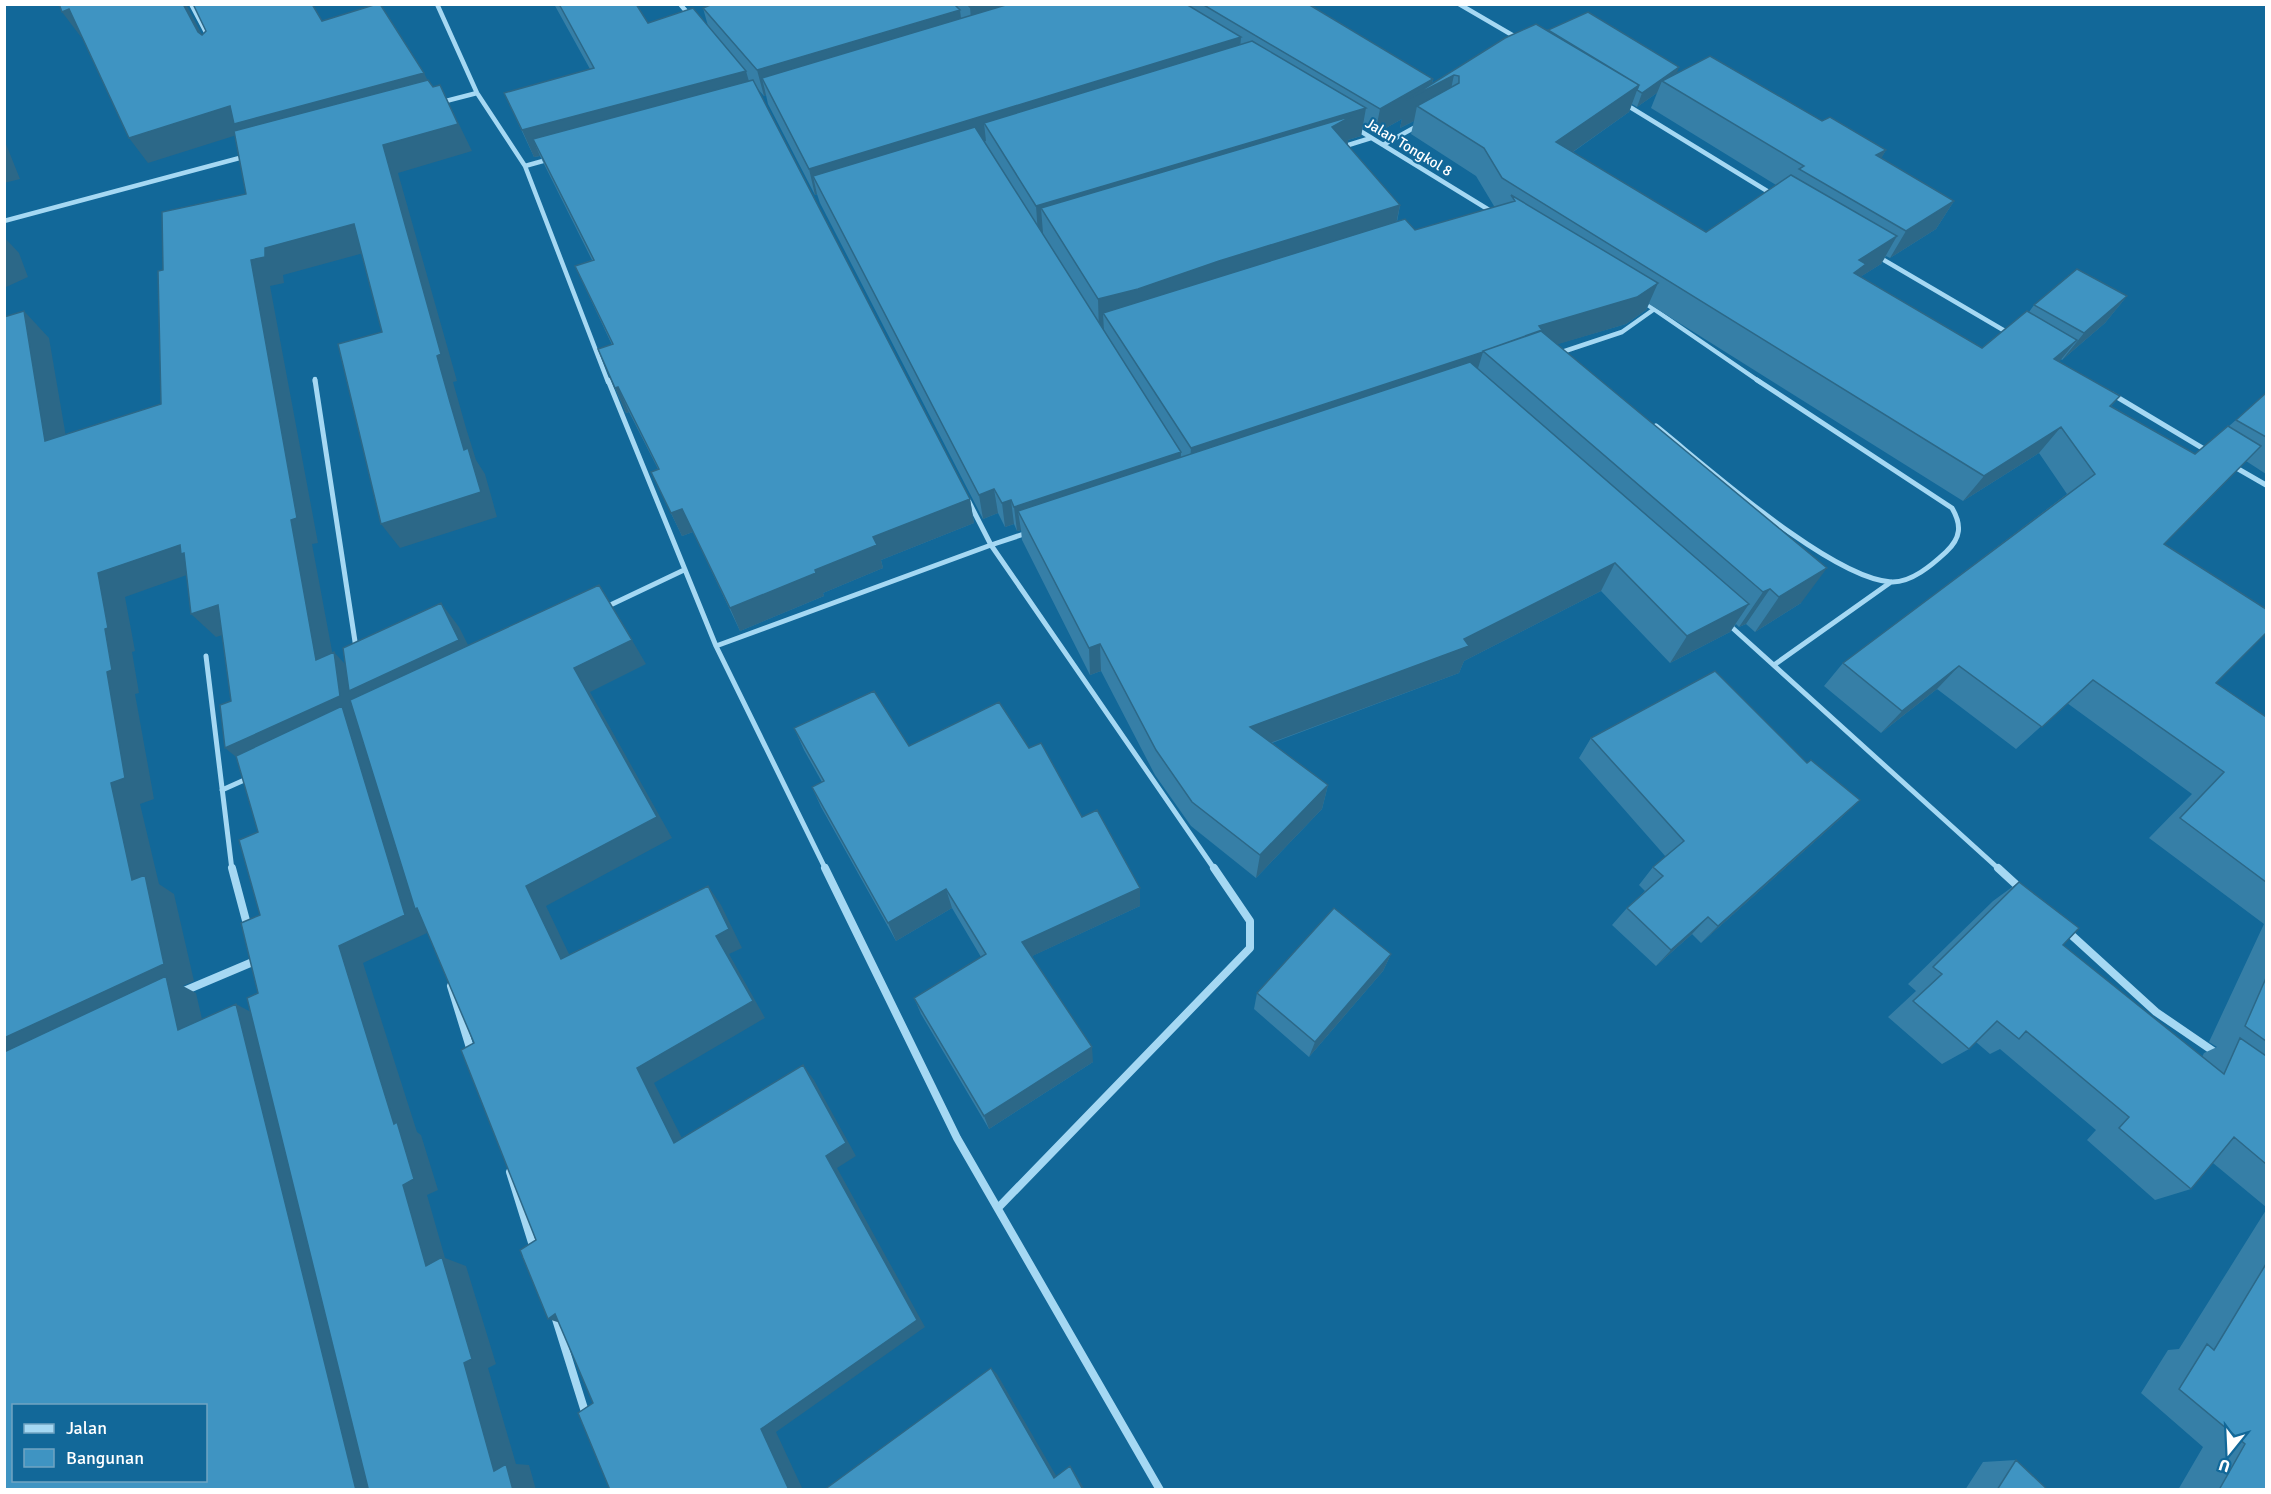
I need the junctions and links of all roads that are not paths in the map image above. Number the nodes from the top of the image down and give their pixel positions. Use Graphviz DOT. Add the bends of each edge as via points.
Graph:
graph roads {
  1 [pos="191,4"];
  2 [pos="437,4"];
  3 [pos="680,4"];
  4 [pos="1460,4"];
  5 [pos="695,22"];
  6 [pos="1525,43"];
  7 [pos="213,46"];
  8 [pos="477,93"];
  9 [pos="1617,99"];
  10 [pos="431,105"];
  11 [pos="1421,123"];
  12 [pos="1351,126"];
  13 [pos="1371,138"];
  14 [pos="1383,145"];
  15 [pos="1338,148"];
  16 [pos="249,155"];
  17 [pos="559,157"];
  18 [pos="525,166"];
  19 [pos="1780,199"];
  20 [pos="1494,212"];
  21 [pos="1482,216"];
  22 [pos="1503,218"];
  23 [pos="4,221"];
  24 [pos="1871,253"];
  25 [pos="1634,296"];
  26 [pos="1653,310"];
  27 [pos="2013,336"];
  28 [pos="1562,352"];
  29 [pos="1551,356"];
  30 [pos="1571,359"];
  31 [pos="315,379"];
  32 [pos="2104,390"];
  33 [pos="1653,423"];
  34 [pos="2216,456"];
  35 [pos="2226,462"];
  36 [pos="2266,486"];
  37 [pos="964,493"];
  38 [pos="1035,530"];
  39 [pos="991,545"];
  40 [pos="684,570"];
  41 [pos="1891,582"];
  42 [pos="600,610"];
  43 [pos="1721,618"];
  44 [pos="716,646"];
  45 [pos="206,656"];
  46 [pos="358,662"];
  47 [pos="1774,665"];
  48 [pos="263,771"];
  49 [pos="222,790"];
  50 [pos="2024,892"];
  51 [pos="2059,924"];
  52 [pos="251,936"];
  53 [pos="258,972"];
  54 [pos="449,980"];
  55 [pos="173,997"];
  56 [pos="2220,1056"];
  57 [pos="474,1059"];
  58 [pos="506,1161"];
  59 [pos="998,1208"];
  60 [pos="538,1263"];
  61 [pos="552,1308"];
  62 [pos="588,1422"];
  63 [pos="1160,1490"];
  1 -- 7 [label="street"];
  2 -- 8 [label="street"];
  3 -- 5 [label="street"];
  4 -- 6 [label="street"];
  8 -- 10 [label="street"];
  8 -- 18 [label="street"];
  9 -- 19 [label="street"];
  11 -- 14 [label="street"];
  12 -- 13 [label="street, Jalan Tongkol 8"];
  13 -- 14 [label="street, Jalan Tongkol 8"];
  13 -- 15 [label="street"];
  14 -- 20 [label="street, Jalan Tongkol 8"];
  16 -- 23 [label="street"];
  17 -- 18 [label="street"];
  18 -- 40 [label="street"];
  20 -- 21 [label="street"];
  20 -- 22 [label="street, Jalan Tongkol 8"];
  24 -- 27 [label="street"];
  25 -- 26 [label="street"];
  26 -- 28 [label="street" via="1643,320 1610,336"];
  26 -- 41 [label="street" via="1958,514 1957,541 1908,578"];
  28 -- 29 [label="street"];
  28 -- 30 [label="street"];
  31 -- 46 [label="street"];
  32 -- 34 [label="street"];
  33 -- 41 [label="street" via="1798,538 1855,572"];
  35 -- 36 [label="street"];
  37 -- 39 [label="street"];
  38 -- 39 [label="street"];
  39 -- 44 [label="street"];
  39 -- 59 [label="street" via="1250,921 1250,948 1237,964"];
  40 -- 42 [label="street"];
  40 -- 44 [label="street"];
  41 -- 47 [label="street"];
  43 -- 47 [label="street"];
  44 -- 59 [label="street" via="957,1138"];
  45 -- 49 [label="street"];
  47 -- 50 [label="street"];
  48 -- 49 [label="street"];
  49 -- 52 [label="street" via="230,861"];
  51 -- 56 [label="street" via="2156,1012"];
  53 -- 55 [label="street" via="254,957"];
  54 -- 57 [label="street"];
  58 -- 60 [label="street"];
  59 -- 63 [label="street"];
  61 -- 62 [label="street"];
}
